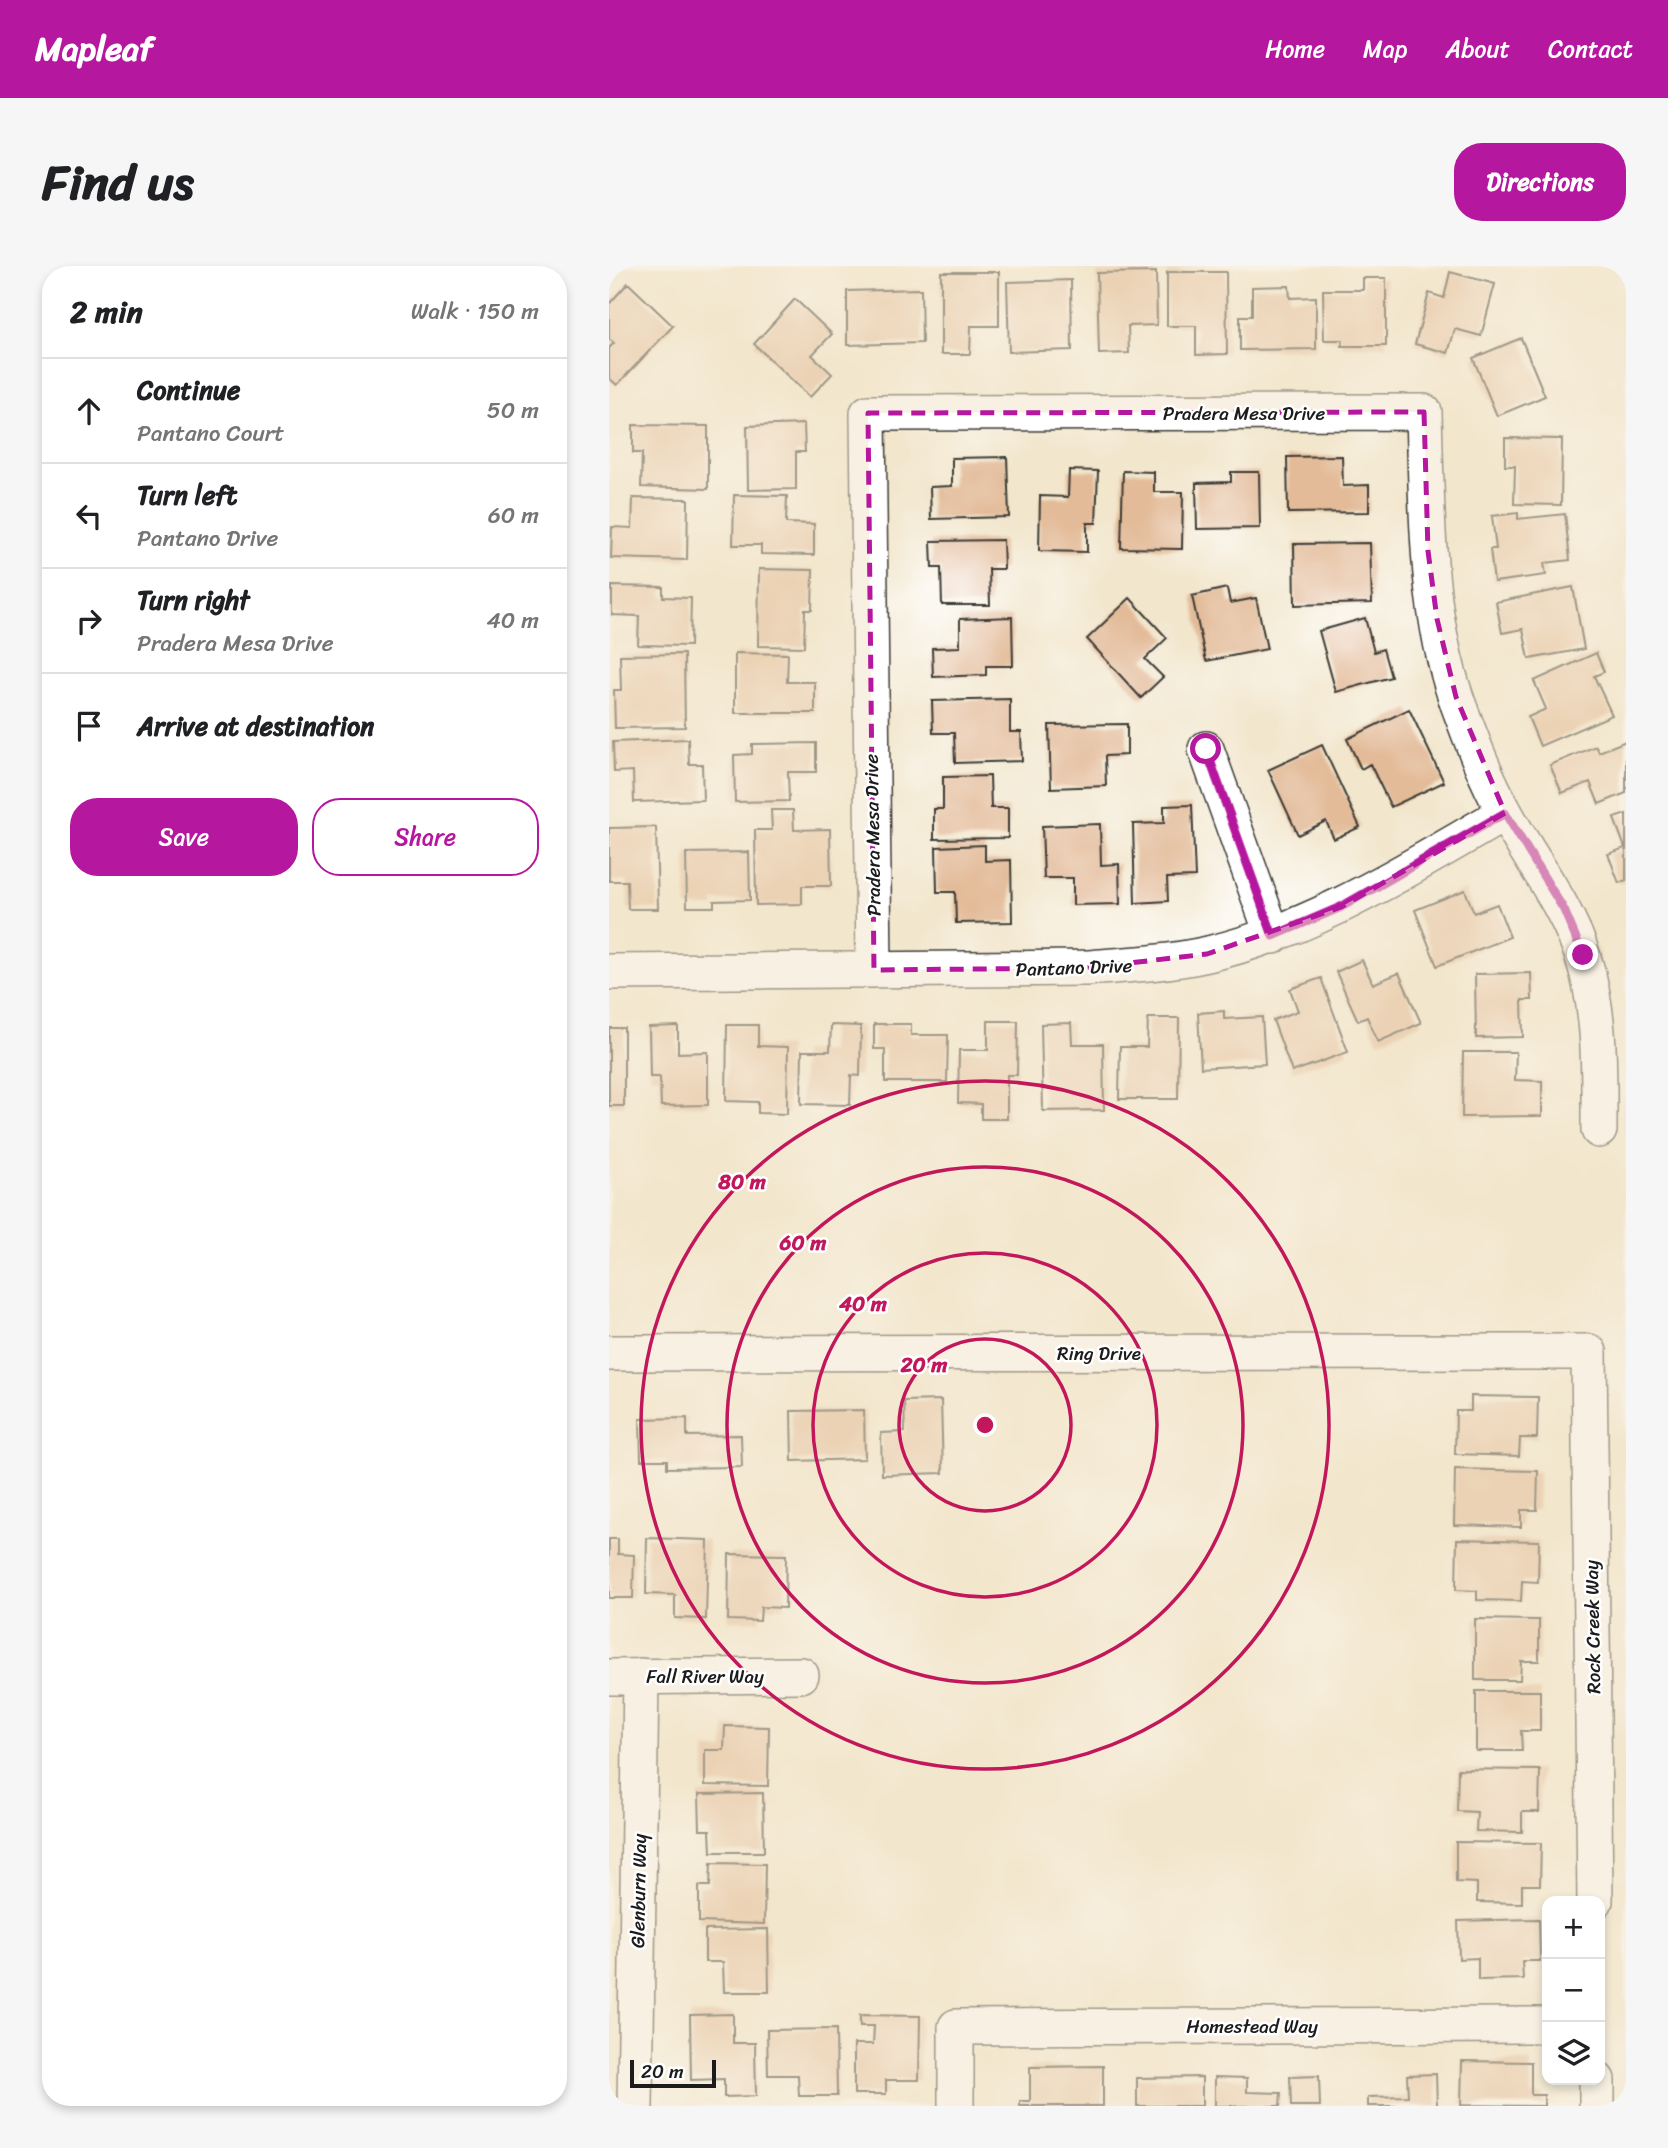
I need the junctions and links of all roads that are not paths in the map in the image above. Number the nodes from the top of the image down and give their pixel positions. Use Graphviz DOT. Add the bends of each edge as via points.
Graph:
graph roads {
  1 [pos="1206,749"];
  2 [pos="1505,813"];
  3 [pos="1273,936"];
  4 [pos="874,970"];
  5 [pos="609,972"];
  6 [pos="1599,1130"];
  7 [pos="1589,1352"];
  8 [pos="609,1353"];
  9 [pos="801,1675"];
  10 [pos="625,1677"];
  11 [pos="1595,1896"];
  12 [pos="1542,2025"];
  13 [pos="1597,2085"];
  14 [pos="635,2106"];
  15 [pos="956,2106"];
  16 [pos="1597,2106"];
  1 -- 3 [label="street"];
  2 -- 3 [label="street, Pantano Drive" via="1341,907"];
  2 -- 4 [label="street, Pradera Mesa Drive" via="1456,697 1437,619 1428,551 1425,412 868,413"];
  2 -- 6 [label="street, Pradera Mesa Drive" via="1564,910 1583,955 1593,990 1598,1038"];
  3 -- 4 [label="street, Pantano Drive" via="1147,964"];
  4 -- 5 [label="street, Pantano Drive"];
  7 -- 8 [label="street, Ring Drive"];
  7 -- 11 [label="street, Rock Creek Way"];
  9 -- 10 [label="street, Fall River Way"];
  10 -- 14 [label="street, Glenburn Way"];
  12 -- 15 [label="street, Homestead Way" via="956,2027"];
  13 -- 16 [label="street"];
}
